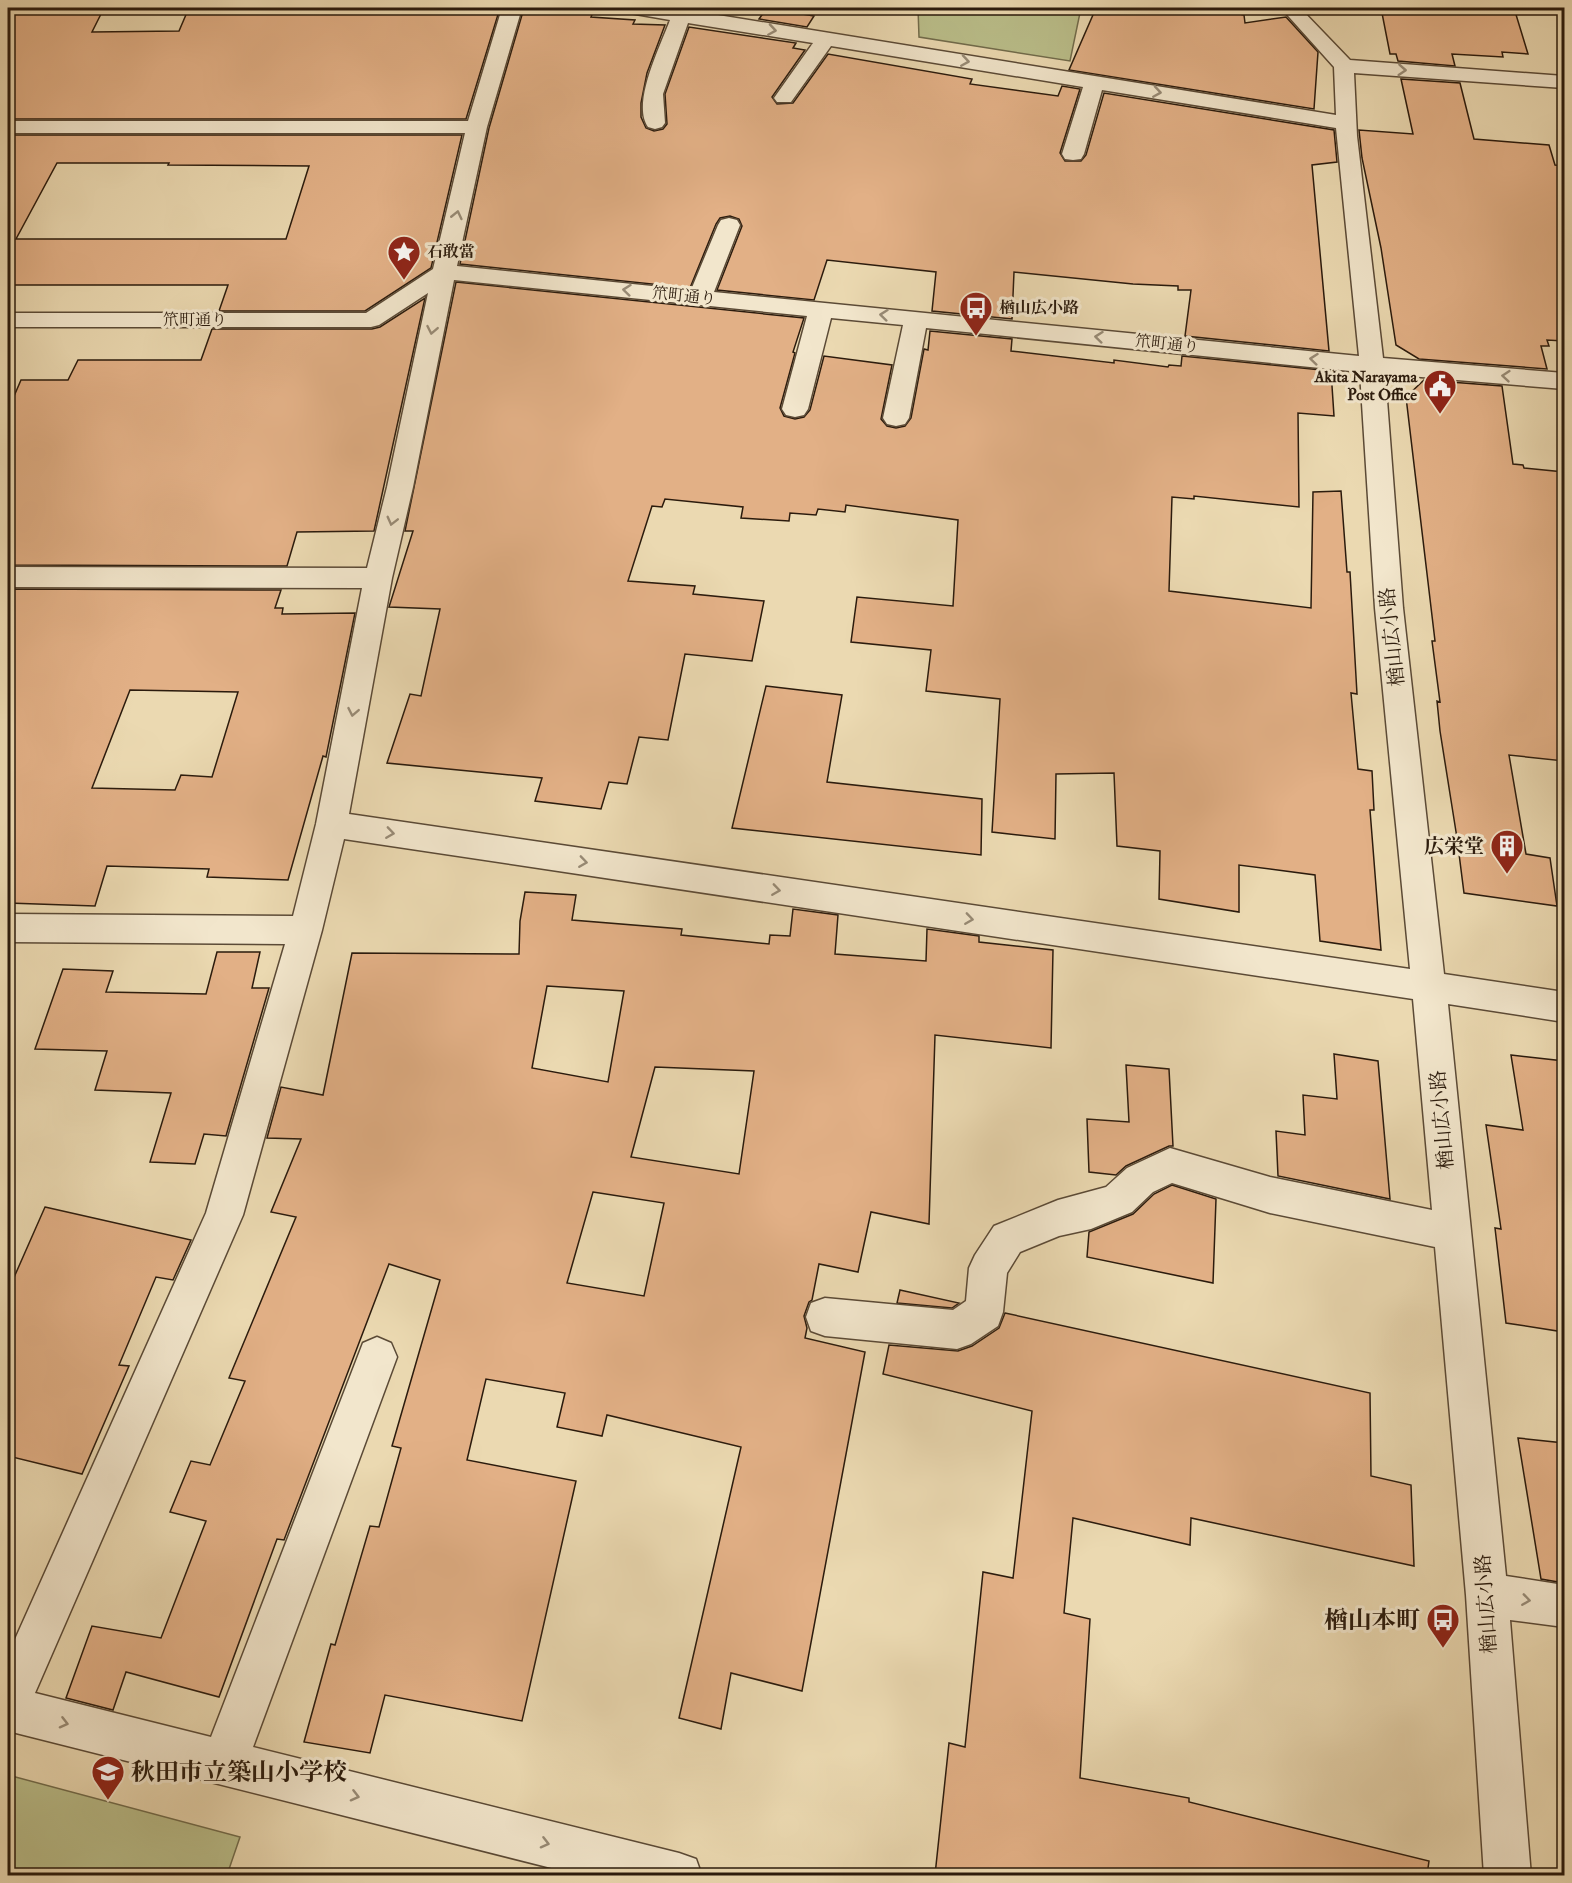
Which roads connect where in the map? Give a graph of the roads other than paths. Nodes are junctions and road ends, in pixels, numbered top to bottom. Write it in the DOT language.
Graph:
graph roads {
  1 [pos="512,8"];
  2 [pos="631,8"];
  3 [pos="1290,8"];
  4 [pos="681,15"];
  5 [pos="826,39"];
  6 [pos="1344,66"];
  7 [pos="1094,82"];
  8 [pos="1564,82"];
  9 [pos="784,98"];
  10 [pos="655,123"];
  11 [pos="1346,123"];
  12 [pos="477,127"];
  13 [pos="8,128"];
  14 [pos="1073,154"];
  15 [pos="729,225"];
  16 [pos="444,272"];
  17 [pos="700,297"];
  18 [pos="821,309"];
  19 [pos="916,319"];
  20 [pos="8,320"];
  21 [pos="1372,365"];
  22 [pos="1564,381"];
  23 [pos="795,409"];
  24 [pos="896,418"];
  25 [pos="8,577"];
  26 [pos="378,578"];
  27 [pos="332,824"];
  28 [pos="8,928"];
  29 [pos="306,930"];
  30 [pos="1429,988"];
  31 [pos="1564,1007"];
  32 [pos="1452,1232"];
  33 [pos="825,1317"];
  34 [pos="377,1357"];
  35 [pos="1487,1594"];
  36 [pos="1564,1606"];
  37 [pos="8,1704"];
  38 [pos="8,1709"];
  39 [pos="224,1763"];
  40 [pos="658,1873"];
  41 [pos="1508,1875"];
  1 -- 12 [label="street"];
  2 -- 4 [label="street"];
  3 -- 6 [label="street"];
  4 -- 5 [label="street, one-way"];
  4 -- 10 [label="street"];
  5 -- 7 [label="street, one-way"];
  5 -- 9 [label="street"];
  6 -- 8 [label="street, one-way"];
  6 -- 11 [label="street, 楢山広小路"];
  7 -- 11 [label="street, one-way"];
  7 -- 14 [label="street"];
  11 -- 21 [label="street, 楢山広小路"];
  12 -- 13 [label="street"];
  16 -- 12 [label="street, one-way"];
  15 -- 17 [label="street"];
  17 -- 16 [label="street, 笊町通り, one-way"];
  16 -- 20 [label="street, 笊町通り"];
  16 -- 26 [label="street, one-way"];
  17 -- 18 [label="street, 笊町通り"];
  19 -- 18 [label="street, 笊町通り, one-way"];
  18 -- 23 [label="street"];
  21 -- 19 [label="street, 笊町通り, one-way"];
  19 -- 24 [label="street"];
  22 -- 21 [label="street, 笊町通り, one-way"];
  21 -- 30 [label="street, 楢山広小路"];
  25 -- 26 [label="street"];
  26 -- 27 [label="street, one-way"];
  27 -- 29 [label="street"];
  27 -- 30 [label="street, one-way"];
  28 -- 29 [label="street"];
  29 -- 37 [label="street"];
  30 -- 31 [label="street"];
  30 -- 32 [label="street, 楢山広小路"];
  32 -- 33 [label="street"];
  32 -- 35 [label="street, 楢山広小路"];
  34 -- 39 [label="street"];
  35 -- 36 [label="street, one-way"];
  35 -- 41 [label="street, 楢山広小路"];
  38 -- 39 [label="street, one-way"];
  39 -- 40 [label="street, one-way"];
}
